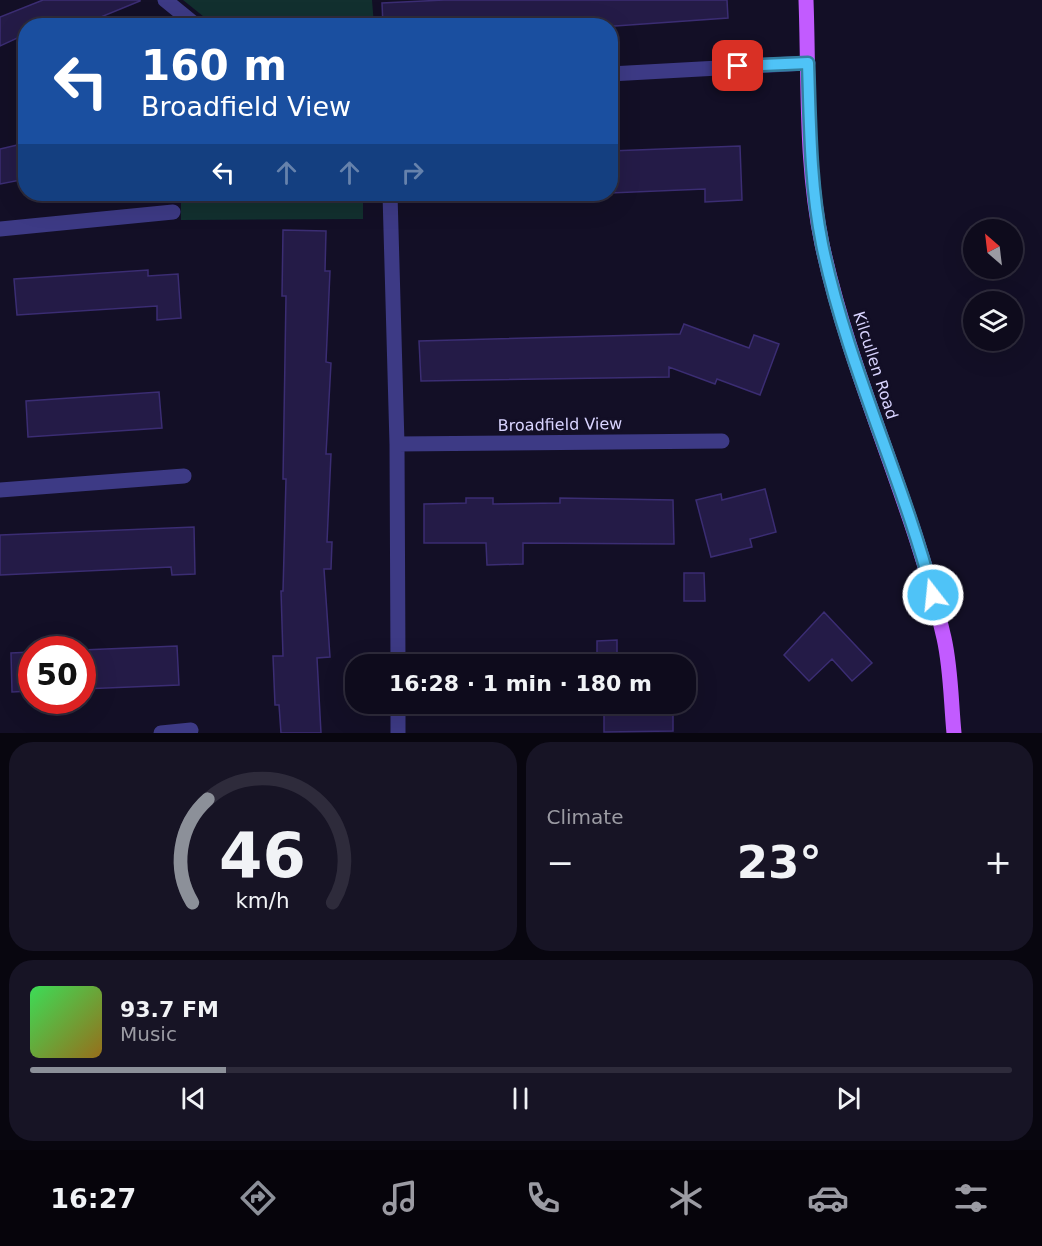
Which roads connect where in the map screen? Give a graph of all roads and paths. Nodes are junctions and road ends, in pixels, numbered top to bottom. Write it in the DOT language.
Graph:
graph roads {
  1 [pos="165,0"];
  2 [pos="806,0"];
  3 [pos="187,18"];
  4 [pos="808,63"];
  5 [pos="618,74"];
  6 [pos="390,201"];
  7 [pos="173,212"];
  8 [pos="0,229"];
  9 [pos="722,441"];
  10 [pos="398,444"];
  11 [pos="184,476"];
  12 [pos="0,490"];
  13 [pos="398,654"];
  14 [pos="398,714"];
  15 [pos="191,730"];
  16 [pos="161,733"];
  17 [pos="398,733"];
  18 [pos="954,733"];
  1 -- 3 [label="street"];
  2 -- 4 [label="main road, Kilcullen Road"];
  4 -- 5 [label="street"];
  4 -- 18 [label="main road, Kilcullen Road"];
  6 -- 10 [label="street"];
  7 -- 8 [label="street"];
  9 -- 10 [label="street, Broadfield View"];
  10 -- 13 [label="street"];
  11 -- 12 [label="street"];
  14 -- 17 [label="street"];
  15 -- 16 [label="street"];
}
